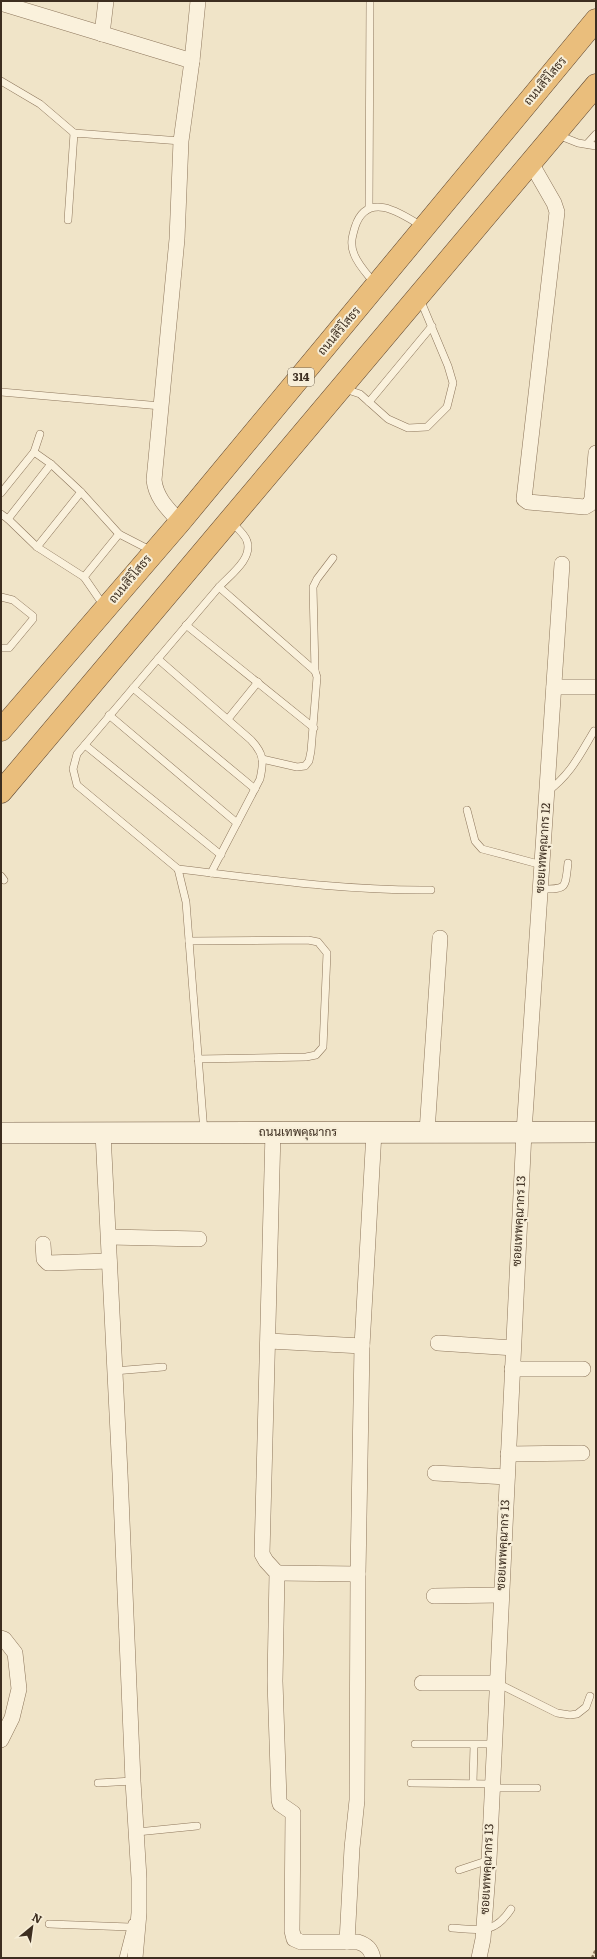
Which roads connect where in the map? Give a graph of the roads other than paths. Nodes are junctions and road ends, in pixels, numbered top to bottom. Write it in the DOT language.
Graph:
graph roads {
  1 [pos="4,1"];
  2 [pos="106,1"];
  3 [pos="198,1"];
  4 [pos="370,1"];
  5 [pos="596,20"];
  6 [pos="102,34"];
  7 [pos="192,61"];
  8 [pos="1,81"];
  9 [pos="596,85"];
  10 [pos="74,133"];
  11 [pos="555,134"];
  12 [pos="596,134"];
  13 [pos="181,141"];
  14 [pos="587,144"];
  15 [pos="596,146"];
  16 [pos="531,163"];
  17 [pos="369,208"];
  18 [pos="68,220"];
  19 [pos="424,228"];
  20 [pos="376,286"];
  21 [pos="419,296"];
  22 [pos="432,326"];
  23 [pos="341,388"];
  24 [pos="1,392"];
  25 [pos="369,402"];
  26 [pos="161,406"];
  27 [pos="40,434"];
  28 [pos="34,452"];
  29 [pos="596,453"];
  30 [pos="51,464"];
  31 [pos="81,492"];
  32 [pos="1,493"];
  33 [pos="1,514"];
  34 [pos="8,519"];
  35 [pos="230,520"];
  36 [pos="180,522"];
  37 [pos="119,534"];
  38 [pos="37,546"];
  39 [pos="153,551"];
  40 [pos="333,558"];
  41 [pos="562,564"];
  42 [pos="84,577"];
  43 [pos="219,587"];
  44 [pos="1,597"];
  45 [pos="106,608"];
  46 [pos="186,625"];
  47 [pos="1,648"];
  48 [pos="158,659"];
  49 [pos="315,671"];
  50 [pos="258,682"];
  51 [pos="554,687"];
  52 [pos="596,687"];
  53 [pos="133,688"];
  54 [pos="110,716"];
  55 [pos="228,719"];
  56 [pos="314,728"];
  57 [pos="1,730"];
  58 [pos="594,731"];
  59 [pos="85,745"];
  60 [pos="262,759"];
  61 [pos="255,789"];
  62 [pos="1,792"];
  63 [pos="547,792"];
  64 [pos="467,810"];
  65 [pos="238,823"];
  66 [pos="221,855"];
  67 [pos="568,863"];
  68 [pos="542,865"];
  69 [pos="178,870"];
  70 [pos="211,873"];
  71 [pos="541,889"];
  72 [pos="431,890"];
  73 [pos="440,938"];
  74 [pos="189,941"];
  75 [pos="198,1059"];
  76 [pos="273,1132"];
  77 [pos="374,1132"];
  78 [pos="427,1132"];
  79 [pos="524,1132"];
  80 [pos="596,1132"];
  81 [pos="1,1133"];
  82 [pos="103,1133"];
  83 [pos="204,1133"];
  84 [pos="109,1237"];
  85 [pos="199,1239"];
  86 [pos="43,1244"];
  87 [pos="109,1261"];
  88 [pos="269,1341"];
  89 [pos="438,1343"];
  90 [pos="362,1346"];
  91 [pos="513,1348"];
  92 [pos="163,1368"];
  93 [pos="512,1369"];
  94 [pos="583,1369"];
  95 [pos="114,1371"];
  96 [pos="582,1452"];
  97 [pos="508,1454"];
  98 [pos="435,1473"];
  99 [pos="507,1477"];
  100 [pos="277,1573"];
  101 [pos="358,1574"];
  102 [pos="501,1595"];
  103 [pos="434,1596"];
  104 [pos="1,1638"];
  105 [pos="422,1683"];
  106 [pos="497,1683"];
  107 [pos="590,1696"];
  108 [pos="1,1740"];
  109 [pos="415,1744"];
  110 [pos="494,1744"];
  111 [pos="474,1745"];
  112 [pos="133,1781"];
  113 [pos="98,1783"];
  114 [pos="411,1783"];
  115 [pos="473,1784"];
  116 [pos="492,1786"];
  117 [pos="537,1788"];
  118 [pos="197,1826"];
  119 [pos="137,1832"];
  120 [pos="489,1860"];
  121 [pos="459,1870"];
  122 [pos="511,1909"];
  123 [pos="139,1912"];
  124 [pos="49,1924"];
  125 [pos="130,1926"];
  126 [pos="452,1928"];
  127 [pos="483,1931"];
  128 [pos="347,1942"];
  129 [pos="123,1958"];
  130 [pos="135,1958"];
  131 [pos="373,1958"];
  132 [pos="479,1958"];
  1 -- 6 [label="street"];
  2 -- 6 [label="street"];
  3 -- 7 [label="street"];
  4 -- 17 [label="lane"];
  5 -- 19 [label="highway, ถนนสิริโสธร / 314"];
  6 -- 7 [label="street"];
  7 -- 13 [label="street"];
  8 -- 10 [label="lane"];
  9 -- 11 [label="highway"];
  10 -- 13 [label="lane"];
  10 -- 18 [label="lane"];
  11 -- 14 [label="lane"];
  11 -- 16 [label="highway"];
  12 -- 14 [label="lane"];
  13 -- 26 [label="street"];
  14 -- 15 [label="lane"];
  16 -- 21 [label="highway"];
  16 -- 29 [label="street"];
  17 -- 19 [label="lane"];
  17 -- 20 [label="lane"];
  19 -- 20 [label="highway, ถนนสิริโสธร / 314"];
  20 -- 36 [label="highway, ถนนสิริโสธร / 314"];
  21 -- 22 [label="lane"];
  21 -- 23 [label="highway"];
  22 -- 25 [label="lane"];
  22 -- 25 [label="lane"];
  23 -- 25 [label="lane"];
  23 -- 35 [label="highway"];
  24 -- 26 [label="lane"];
  26 -- 36 [label="street"];
  27 -- 28 [label="lane"];
  28 -- 30 [label="lane"];
  28 -- 32 [label="lane"];
  30 -- 31 [label="lane"];
  30 -- 34 [label="lane"];
  31 -- 37 [label="lane"];
  31 -- 38 [label="lane"];
  33 -- 34 [label="lane"];
  34 -- 38 [label="lane"];
  35 -- 43 [label="lane"];
  35 -- 62 [label="highway"];
  36 -- 39 [label="highway, ถนนสิริโสธร / 314"];
  37 -- 39 [label="lane"];
  37 -- 42 [label="lane"];
  38 -- 42 [label="lane"];
  39 -- 45 [label="highway, ถนนสิริโสธร / 314"];
  40 -- 49 [label="lane"];
  41 -- 51 [label="street, ซอยเทพคุณากร 12"];
  42 -- 45 [label="lane"];
  43 -- 46 [label="lane"];
  43 -- 49 [label="lane"];
  44 -- 47 [label="lane"];
  45 -- 57 [label="highway, ถนนสิริโสธร / 314"];
  46 -- 48 [label="lane"];
  46 -- 50 [label="lane"];
  48 -- 53 [label="lane"];
  48 -- 55 [label="lane"];
  49 -- 56 [label="lane"];
  50 -- 55 [label="lane"];
  50 -- 56 [label="lane"];
  51 -- 52 [label="street"];
  51 -- 63 [label="street, ซอยเทพคุณากร 12"];
  53 -- 54 [label="lane"];
  53 -- 61 [label="lane"];
  54 -- 59 [label="lane"];
  54 -- 65 [label="lane"];
  55 -- 60 [label="lane"];
  56 -- 60 [label="lane"];
  58 -- 63 [label="lane"];
  59 -- 66 [label="lane"];
  59 -- 69 [label="lane"];
  60 -- 61 [label="lane"];
  61 -- 65 [label="lane"];
  63 -- 68 [label="street, ซอยเทพคุณากร 12"];
  64 -- 68 [label="lane"];
  65 -- 66 [label="lane"];
  66 -- 70 [label="lane"];
  67 -- 71 [label="lane"];
  68 -- 71 [label="street, ซอยเทพคุณากร 12"];
  69 -- 70 [label="lane"];
  69 -- 74 [label="lane"];
  70 -- 72 [label="lane"];
  71 -- 79 [label="street, ซอยเทพคุณากร 12"];
  73 -- 78 [label="street"];
  74 -- 75 [label="lane"];
  74 -- 75 [label="lane"];
  75 -- 83 [label="lane"];
  76 -- 77 [label="main road, ถนนเทพคุณากร"];
  76 -- 83 [label="main road, ถนนเทพคุณากร"];
  76 -- 88 [label="street"];
  77 -- 78 [label="main road, ถนนเทพคุณากร"];
  77 -- 90 [label="street"];
  78 -- 79 [label="main road, ถนนเทพคุณากร"];
  79 -- 80 [label="main road, ถนนเทพคุณากร"];
  79 -- 91 [label="street, ซอยเทพคุณากร 13"];
  81 -- 82 [label="main road, ถนนเทพคุณากร"];
  82 -- 83 [label="main road, ถนนเทพคุณากร"];
  82 -- 84 [label="street"];
  84 -- 85 [label="street"];
  84 -- 87 [label="street"];
  86 -- 87 [label="street"];
  87 -- 95 [label="street"];
  88 -- 90 [label="street"];
  88 -- 100 [label="street"];
  89 -- 91 [label="street"];
  90 -- 101 [label="street"];
  91 -- 93 [label="street, ซอยเทพคุณากร 13"];
  92 -- 95 [label="lane"];
  93 -- 94 [label="street"];
  93 -- 97 [label="street, ซอยเทพคุณากร 13"];
  95 -- 112 [label="street"];
  96 -- 97 [label="street"];
  97 -- 99 [label="street, ซอยเทพคุณากร 13"];
  98 -- 99 [label="street"];
  99 -- 102 [label="street, ซอยเทพคุณากร 13"];
  100 -- 101 [label="street"];
  100 -- 128 [label="street"];
  101 -- 128 [label="street"];
  102 -- 103 [label="street"];
  102 -- 106 [label="street, ซอยเทพคุณากร 13"];
  104 -- 108 [label="street"];
  105 -- 106 [label="street"];
  106 -- 107 [label="lane"];
  106 -- 110 [label="street, ซอยเทพคุณากร 13"];
  109 -- 111 [label="lane"];
  110 -- 111 [label="lane"];
  110 -- 116 [label="street, ซอยเทพคุณากร 13"];
  111 -- 115 [label="lane"];
  112 -- 113 [label="lane"];
  112 -- 119 [label="street"];
  114 -- 115 [label="lane"];
  115 -- 116 [label="lane"];
  116 -- 117 [label="lane"];
  116 -- 120 [label="street, ซอยเทพคุณากร 13"];
  118 -- 119 [label="lane"];
  119 -- 123 [label="street"];
  120 -- 121 [label="lane"];
  120 -- 127 [label="street, ซอยเทพคุณากร 13"];
  122 -- 127 [label="lane"];
  123 -- 125 [label="lane"];
  123 -- 130 [label="street"];
  124 -- 125 [label="lane"];
  125 -- 129 [label="lane"];
  126 -- 127 [label="lane"];
  127 -- 132 [label="street, ซอยเทพคุณากร 13"];
  128 -- 131 [label="street"];
}
